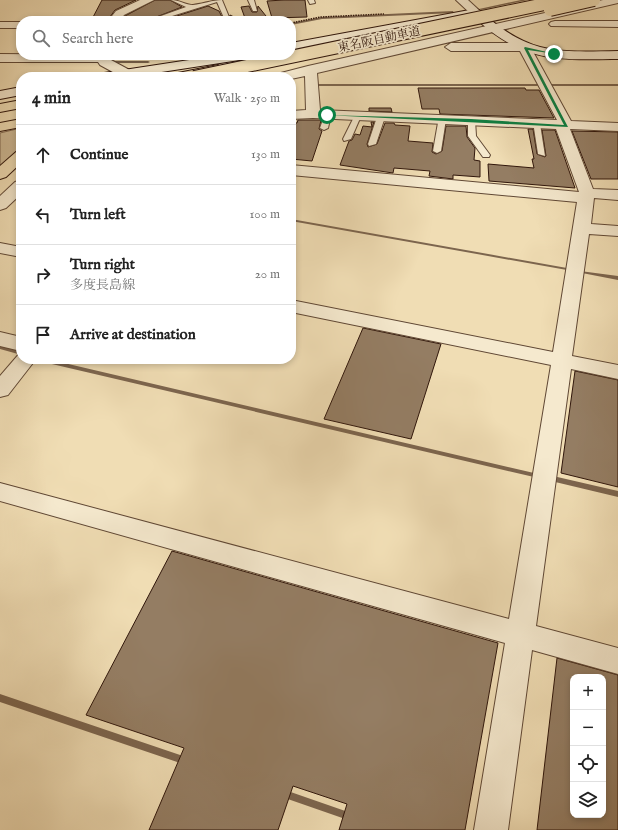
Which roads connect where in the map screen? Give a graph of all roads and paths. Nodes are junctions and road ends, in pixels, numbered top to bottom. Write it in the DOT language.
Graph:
graph roads {
  1 [pos="149,0"];
  2 [pos="174,0"];
  3 [pos="251,0"];
  4 [pos="462,0"];
  5 [pos="536,0"];
  6 [pos="564,0"];
  7 [pos="594,0"];
  8 [pos="618,0"];
  9 [pos="191,7"];
  10 [pos="255,10"];
  11 [pos="475,12"];
  12 [pos="118,16"];
  13 [pos="165,16"];
  14 [pos="226,16"];
  15 [pos="514,24"];
  16 [pos="618,24"];
  17 [pos="0,25"];
  18 [pos="16,25"];
  19 [pos="492,29"];
  20 [pos="415,46"];
  21 [pos="357,47"];
  22 [pos="524,48"];
  23 [pos="296,49"];
  24 [pos="296,50"];
  25 [pos="296,55"];
  26 [pos="618,55"];
  27 [pos="0,58"];
  28 [pos="16,58"];
  29 [pos="296,58"];
  30 [pos="104,60"];
  31 [pos="209,60"];
  32 [pos="249,60"];
  33 [pos="286,60"];
  34 [pos="313,69"];
  35 [pos="123,72"];
  36 [pos="145,72"];
  37 [pos="199,72"];
  38 [pos="221,72"];
  39 [pos="257,72"];
  40 [pos="270,72"];
  41 [pos="296,73"];
  42 [pos="16,92"];
  43 [pos="0,95"];
  44 [pos="16,105"];
  45 [pos="0,108"];
  46 [pos="16,114"];
  47 [pos="296,116"];
  48 [pos="357,116"];
  49 [pos="381,117"];
  50 [pos="0,118"];
  51 [pos="321,119"];
  52 [pos="442,119"];
  53 [pos="471,120"];
  54 [pos="16,124"];
  55 [pos="536,124"];
  56 [pos="565,126"];
  57 [pos="0,127"];
  58 [pos="618,127"];
  59 [pos="347,139"];
  60 [pos="372,144"];
  61 [pos="437,151"];
  62 [pos="542,154"];
  63 [pos="486,155"];
  64 [pos="16,160"];
  65 [pos="296,170"];
  66 [pos="0,174"];
  67 [pos="16,190"];
  68 [pos="586,195"];
  69 [pos="618,195"];
  70 [pos="0,205"];
  71 [pos="582,228"];
  72 [pos="618,231"];
  73 [pos="0,248"];
  74 [pos="16,251"];
  75 [pos="296,307"];
  76 [pos="16,346"];
  77 [pos="562,361"];
  78 [pos="618,372"];
  79 [pos="0,390"];
  80 [pos="0,492"];
  81 [pos="520,635"];
  82 [pos="618,661"];
  83 [pos="491,830"];
  1 -- 12 [label="street"];
  2 -- 9 [label="lane"];
  3 -- 10 [label="lane"];
  4 -- 11 [label="street"];
  5 -- 11 [label="street"];
  6 -- 21 [label="highway, 東名阪自動車道, bridge"];
  7 -- 21 [label="highway, 東名阪自動車道, bridge"];
  8 -- 15 [label="street"];
  9 -- 13 [label="lane"];
  9 -- 14 [label="lane"];
  11 -- 19 [label="street"];
  11 -- 23 [label="street"];
  15 -- 16 [label="street"];
  15 -- 19 [label="street"];
  17 -- 18 [label="street"];
  19 -- 20 [label="street"];
  19 -- 22 [label="street"];
  20 -- 22 [label="street"];
  20 -- 34 [label="street"];
  21 -- 24 [label="highway, bridge"];
  21 -- 29 [label="highway, 東名阪自動車道, bridge"];
  21 -- 39 [label="highway, 東名阪自動車道"];
  21 -- 40 [label="highway"];
  22 -- 26 [label="street"];
  22 -- 56 [label="street"];
  25 -- 34 [label="street"];
  27 -- 28 [label="street"];
  30 -- 35 [label="street"];
  31 -- 36 [label="street"];
  32 -- 37 [label="highway, bridge"];
  33 -- 38 [label="highway, 東名阪自動車道, bridge"];
  34 -- 41 [label="street"];
  34 -- 51 [label="street"];
  42 -- 43 [label="street"];
  44 -- 45 [label="highway"];
  46 -- 50 [label="highway"];
  47 -- 51 [label="street"];
  48 -- 49 [label="street"];
  48 -- 51 [label="street"];
  48 -- 59 [label="lane"];
  49 -- 52 [label="street"];
  49 -- 60 [label="lane"];
  52 -- 53 [label="street"];
  52 -- 61 [label="lane"];
  53 -- 55 [label="street"];
  53 -- 63 [label="lane"];
  54 -- 57 [label="highway"];
  55 -- 56 [label="street"];
  55 -- 62 [label="lane"];
  56 -- 58 [label="street"];
  56 -- 68 [label="street"];
  64 -- 66 [label="highway"];
  65 -- 68 [label="street"];
  67 -- 70 [label="street"];
  68 -- 69 [label="street"];
  68 -- 71 [label="street"];
  71 -- 72 [label="street"];
  71 -- 77 [label="street"];
  73 -- 74 [label="street"];
  75 -- 77 [label="street"];
  76 -- 79 [label="street"];
  77 -- 78 [label="street"];
  77 -- 81 [label="street"];
  80 -- 81 [label="street"];
  81 -- 82 [label="street"];
  81 -- 83 [label="street"];
}
